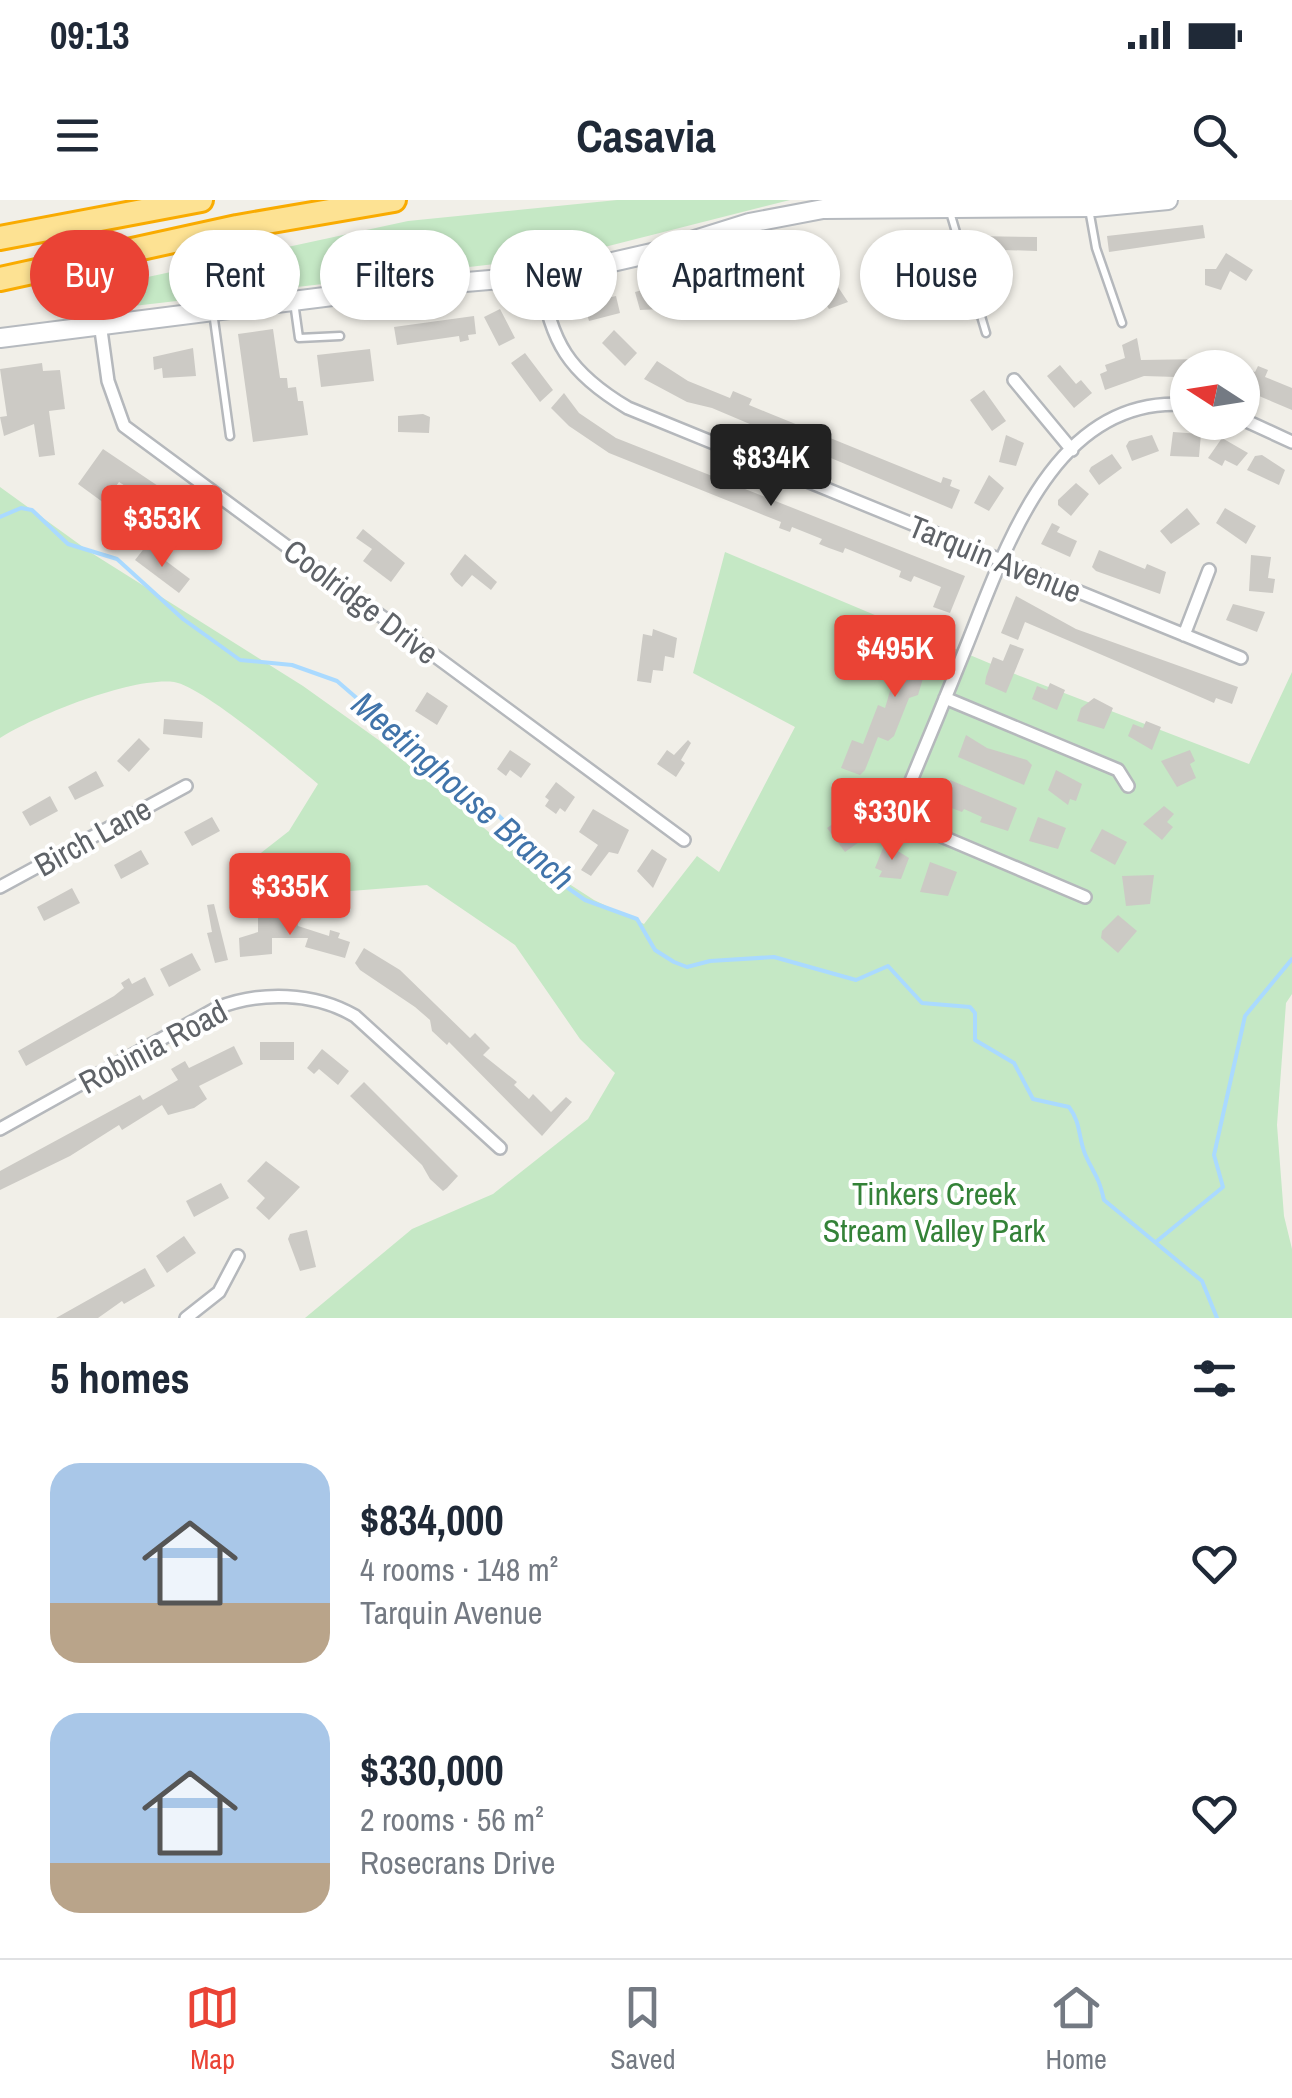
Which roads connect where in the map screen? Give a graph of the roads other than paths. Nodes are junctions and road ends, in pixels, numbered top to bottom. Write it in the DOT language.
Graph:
graph roads {
  1 [pos="201,200"];
  2 [pos="394,200"];
  3 [pos="1168,200"];
  4 [pos="948,206"];
  5 [pos="1088,208"];
  6 [pos="0,238"];
  7 [pos="617,262"];
  8 [pos="0,279"];
  9 [pos="490,280"];
  10 [pos="300,300"];
  11 [pos="169,315"];
  12 [pos="214,320"];
  13 [pos="296,320"];
  14 [pos="551,320"];
  15 [pos="100,323"];
  16 [pos="1122,323"];
  17 [pos="986,333"];
  18 [pos="340,336"];
  19 [pos="0,338"];
  20 [pos="1014,380"];
  21 [pos="1170,407"];
  22 [pos="1260,428"];
  23 [pos="230,436"];
  24 [pos="1292,442"];
  25 [pos="1072,450"];
  26 [pos="1000,562"];
  27 [pos="1210,570"];
  28 [pos="1184,636"];
  29 [pos="1241,658"];
  30 [pos="946,698"];
  31 [pos="186,786"];
  32 [pos="1128,786"];
  33 [pos="684,840"];
  34 [pos="0,888"];
  35 [pos="1084,896"];
  36 [pos="0,1129"];
  37 [pos="500,1148"];
  38 [pos="238,1256"];
  39 [pos="186,1318"];
  1 -- 6 [label="highway"];
  2 -- 8 [label="highway"];
  3 -- 5 [label="main road"];
  4 -- 5 [label="main road"];
  4 -- 7 [label="main road"];
  4 -- 17 [label="lane"];
  5 -- 16 [label="lane"];
  9 -- 10 [label="main road"];
  11 -- 15 [label="main road"];
  12 -- 23 [label="lane"];
  13 -- 18 [label="lane"];
  14 -- 26 [label="street, Tarquin Avenue"];
  15 -- 19 [label="main road"];
  15 -- 33 [label="street, Coolridge Drive"];
  20 -- 25 [label="street"];
  21 -- 25 [label="street"];
  22 -- 24 [label="street"];
  25 -- 26 [label="street"];
  26 -- 28 [label="street, Tarquin Avenue"];
  26 -- 30 [label="street"];
  27 -- 28 [label="street"];
  28 -- 29 [label="street, Tarquin Avenue"];
  30 -- 32 [label="street"];
  30 -- 35 [label="street"];
  31 -- 34 [label="street, Birch Lane"];
  36 -- 37 [label="street, Robinia Road"];
  38 -- 39 [label="street"];
}
